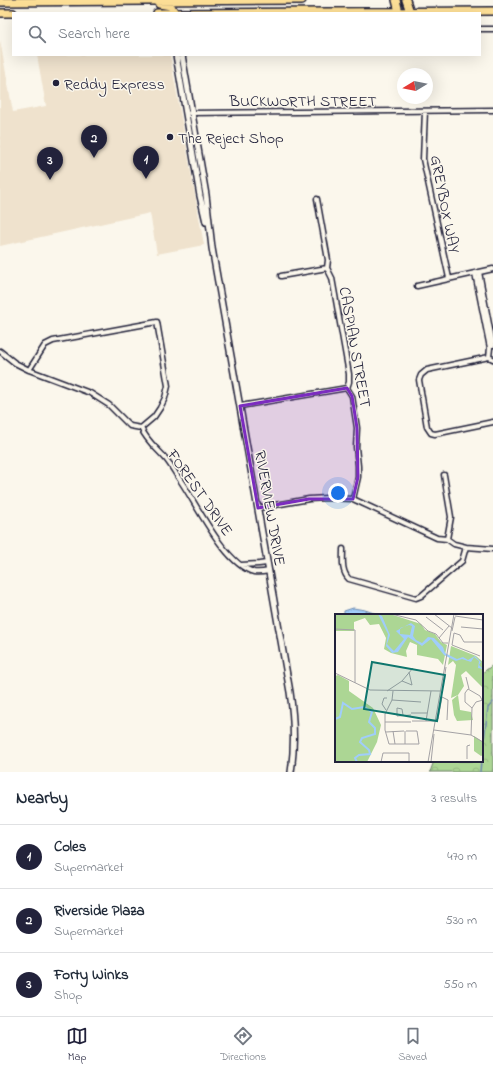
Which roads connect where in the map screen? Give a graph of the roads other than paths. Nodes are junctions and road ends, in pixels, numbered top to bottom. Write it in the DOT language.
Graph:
graph roads {
  1 [pos="183,0"];
  2 [pos="207,0"];
  3 [pos="302,0"];
  4 [pos="396,0"];
  5 [pos="406,0"];
  6 [pos="0,2"];
  7 [pos="85,2"];
  8 [pos="172,11"];
  9 [pos="209,12"];
  10 [pos="399,12"];
  11 [pos="410,12"];
  12 [pos="449,12"];
  13 [pos="493,12"];
  14 [pos="0,13"];
  15 [pos="12,14"];
  16 [pos="481,29"];
  17 [pos="493,30"];
  18 [pos="176,56"];
  19 [pos="182,56"];
  20 [pos="493,110"];
  21 [pos="425,111"];
  22 [pos="189,113"];
  23 [pos="317,200"];
  24 [pos="327,268"];
  25 [pos="493,269"];
  26 [pos="477,272"];
  27 [pos="281,276"];
  28 [pos="449,278"];
  29 [pos="417,286"];
  30 [pos="493,345"];
  31 [pos="0,351"];
  32 [pos="492,357"];
  33 [pos="29,370"];
  34 [pos="348,388"];
  35 [pos="240,406"];
  36 [pos="493,422"];
  37 [pos="142,428"];
  38 [pos="444,475"];
  39 [pos="353,499"];
  40 [pos="258,508"];
  41 [pos="447,539"];
  42 [pos="466,547"];
  43 [pos="343,549"];
  44 [pos="493,549"];
  45 [pos="268,563"];
  46 [pos="240,565"];
  47 [pos="269,571"];
  48 [pos="292,772"];
  1 -- 2 [label="highway"];
  1 -- 7 [label="highway"];
  1 -- 8 [label="highway"];
  2 -- 3 [label="highway"];
  4 -- 10 [label="highway"];
  5 -- 11 [label="highway"];
  6 -- 7 [label="highway"];
  7 -- 8 [label="highway"];
  8 -- 9 [label="highway"];
  10 -- 11 [label="highway"];
  11 -- 12 [label="highway"];
  12 -- 13 [label="highway"];
  14 -- 15 [label="highway"];
  16 -- 17 [label="street"];
  18 -- 22 [label="street, RIVERVIEW DRIVE"];
  19 -- 22 [label="street, RIVERVIEW DRIVE"];
  20 -- 21 [label="street, BUCKWORTH STREET"];
  21 -- 22 [label="street, BUCKWORTH STREET"];
  21 -- 28 [label="street, GREYBOX WAY"];
  22 -- 35 [label="street, RIVERVIEW DRIVE"];
  23 -- 24 [label="street, CASPIAN STREET"];
  24 -- 27 [label="street"];
  24 -- 34 [label="street, CASPIAN STREET"];
  25 -- 26 [label="street"];
  26 -- 28 [label="street"];
  26 -- 30 [label="street"];
  26 -- 32 [label="street"];
  28 -- 29 [label="street"];
  31 -- 33 [label="street"];
  32 -- 36 [label="street"];
  33 -- 37 [label="street"];
  33 -- 37 [label="street"];
  34 -- 35 [label="street"];
  34 -- 39 [label="street, CASPIAN STREET"];
  35 -- 40 [label="street, RIVERVIEW DRIVE"];
  37 -- 46 [label="street, FOREST DRIVE"];
  38 -- 41 [label="street"];
  39 -- 40 [label="street"];
  39 -- 41 [label="street"];
  40 -- 45 [label="street, RIVERVIEW DRIVE"];
  41 -- 42 [label="street"];
  42 -- 43 [label="street"];
  42 -- 44 [label="street"];
  45 -- 46 [label="street"];
  45 -- 47 [label="street, RIVERVIEW DRIVE"];
  46 -- 47 [label="street, FOREST DRIVE"];
  47 -- 48 [label="street, RIVERVIEW DRIVE"];
}
